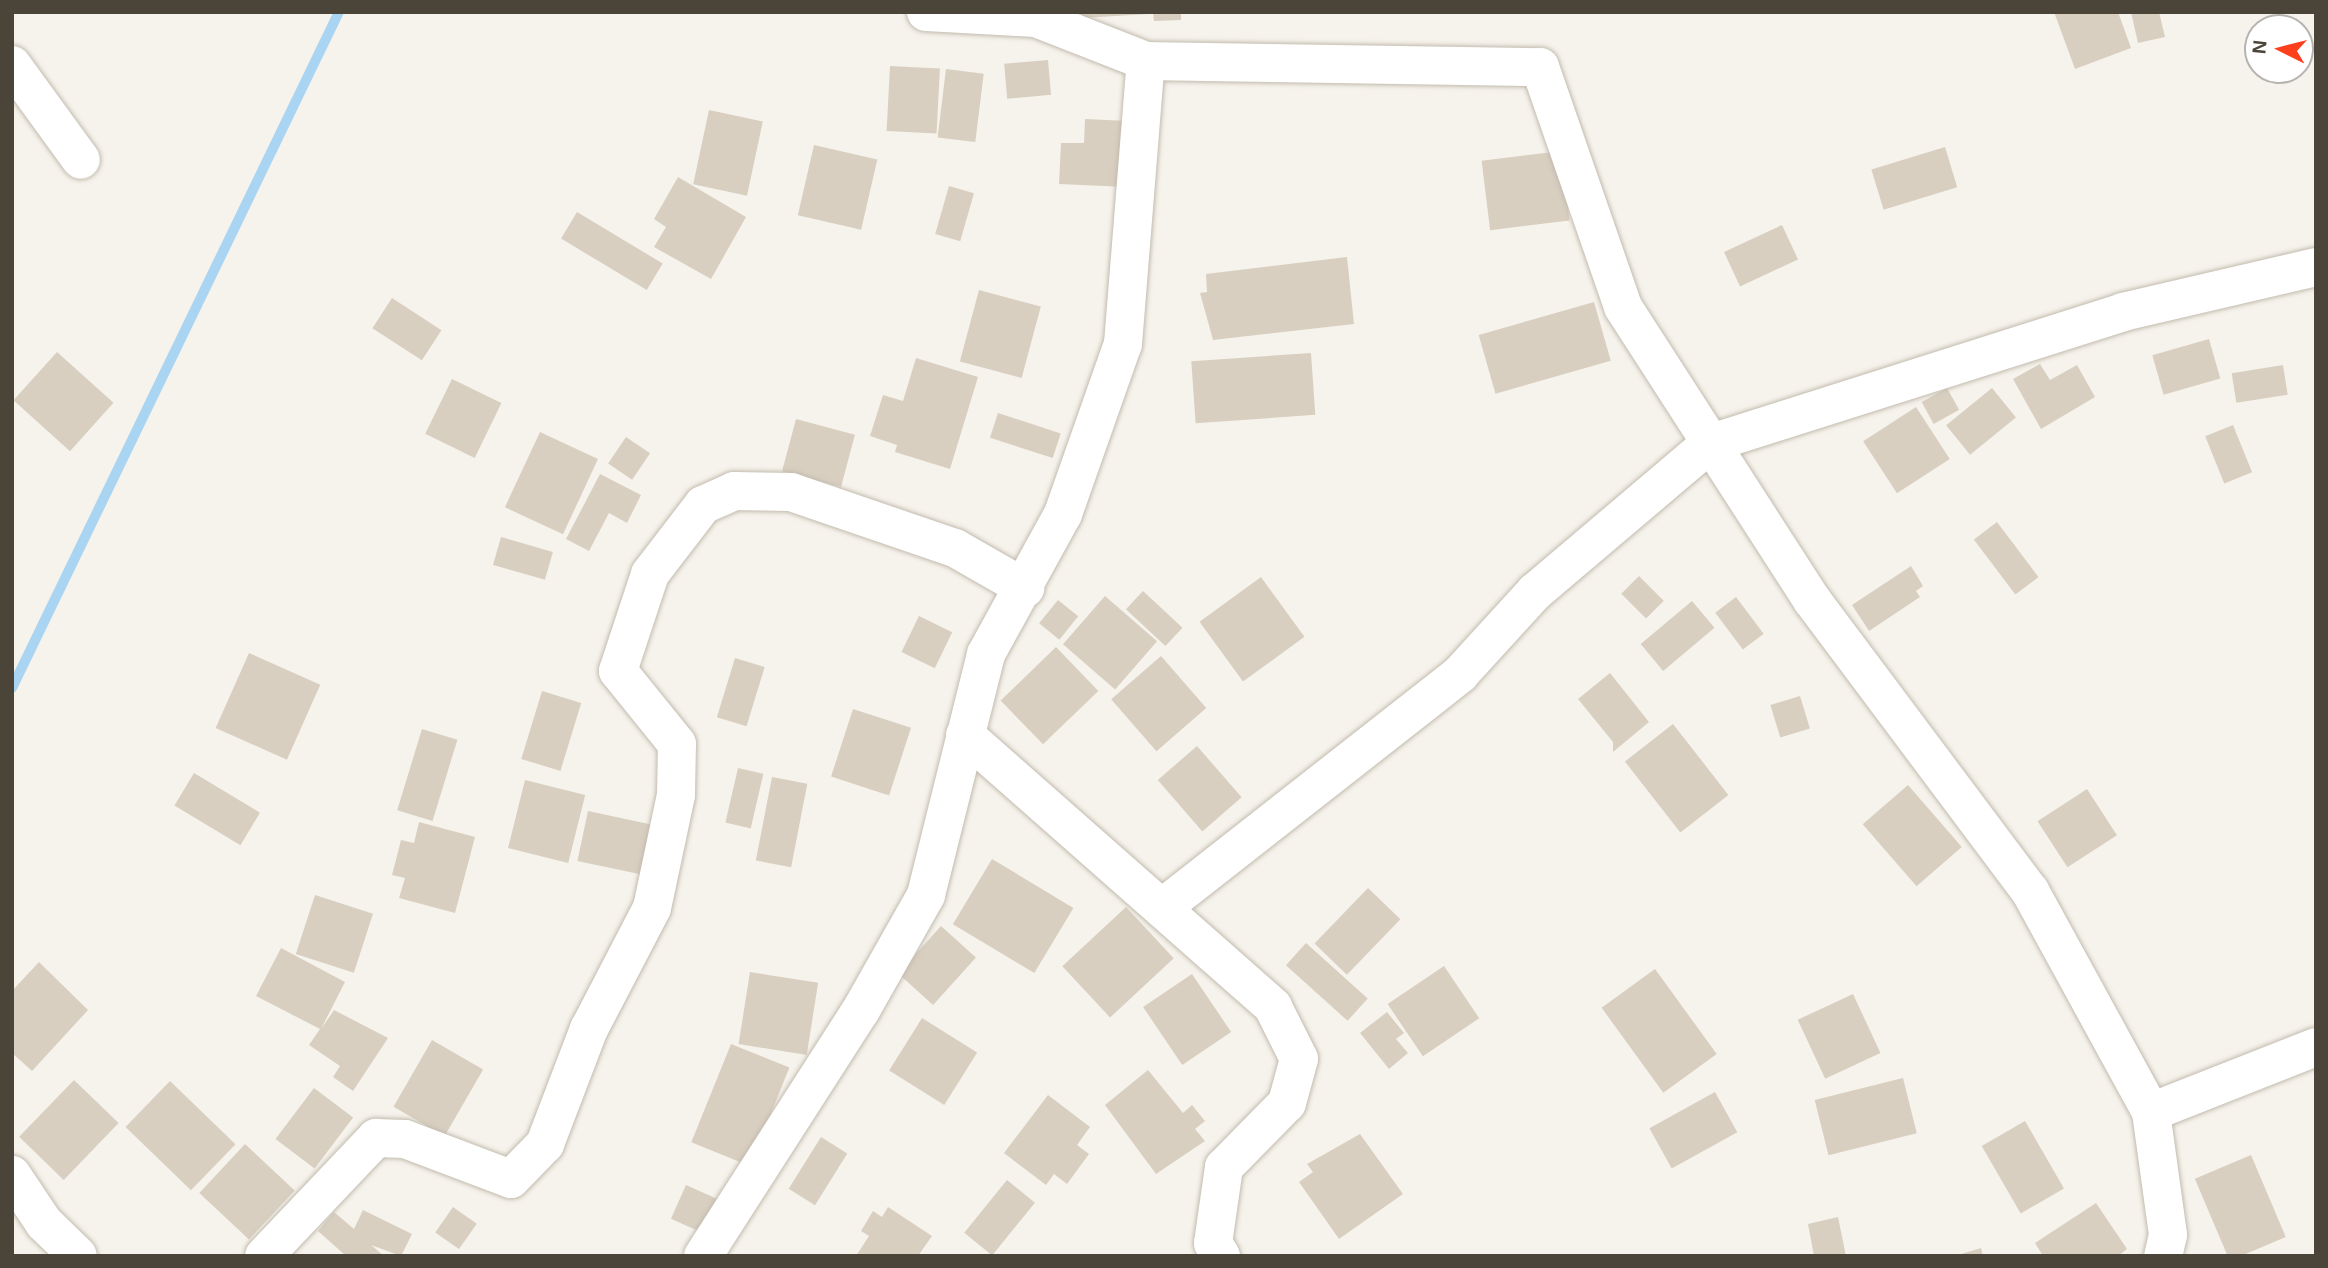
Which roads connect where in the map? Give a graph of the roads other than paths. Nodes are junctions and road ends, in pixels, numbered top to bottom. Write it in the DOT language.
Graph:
graph roads {
  1 [pos="926,12"];
  2 [pos="1036,15"];
  3 [pos="1146,61"];
  4 [pos="12,65"];
  5 [pos="80,160"];
  6 [pos="2316,267"];
  7 [pos="1711,443"];
  8 [pos="1025,588"];
  9 [pos="965,735"];
  10 [pos="1162,908"];
  11 [pos="2316,1047"];
  12 [pos="2151,1112"];
  13 [pos="12,1175"];
  14 [pos="78,1256"];
  15 [pos="264,1256"];
  16 [pos="703,1256"];
  17 [pos="1221,1256"];
  18 [pos="2164,1256"];
  1 -- 2 [label="street"];
  2 -- 3 [label="street"];
  3 -- 7 [label="street"];
  3 -- 8 [label="street"];
  4 -- 5 [label="street"];
  6 -- 7 [label="street"];
  7 -- 10 [label="street"];
  7 -- 12 [label="street"];
  8 -- 9 [label="street"];
  8 -- 15 [label="street"];
  9 -- 10 [label="street"];
  9 -- 16 [label="street"];
  10 -- 17 [label="street"];
  11 -- 12 [label="street"];
  12 -- 18 [label="street"];
  13 -- 14 [label="street"];
}
